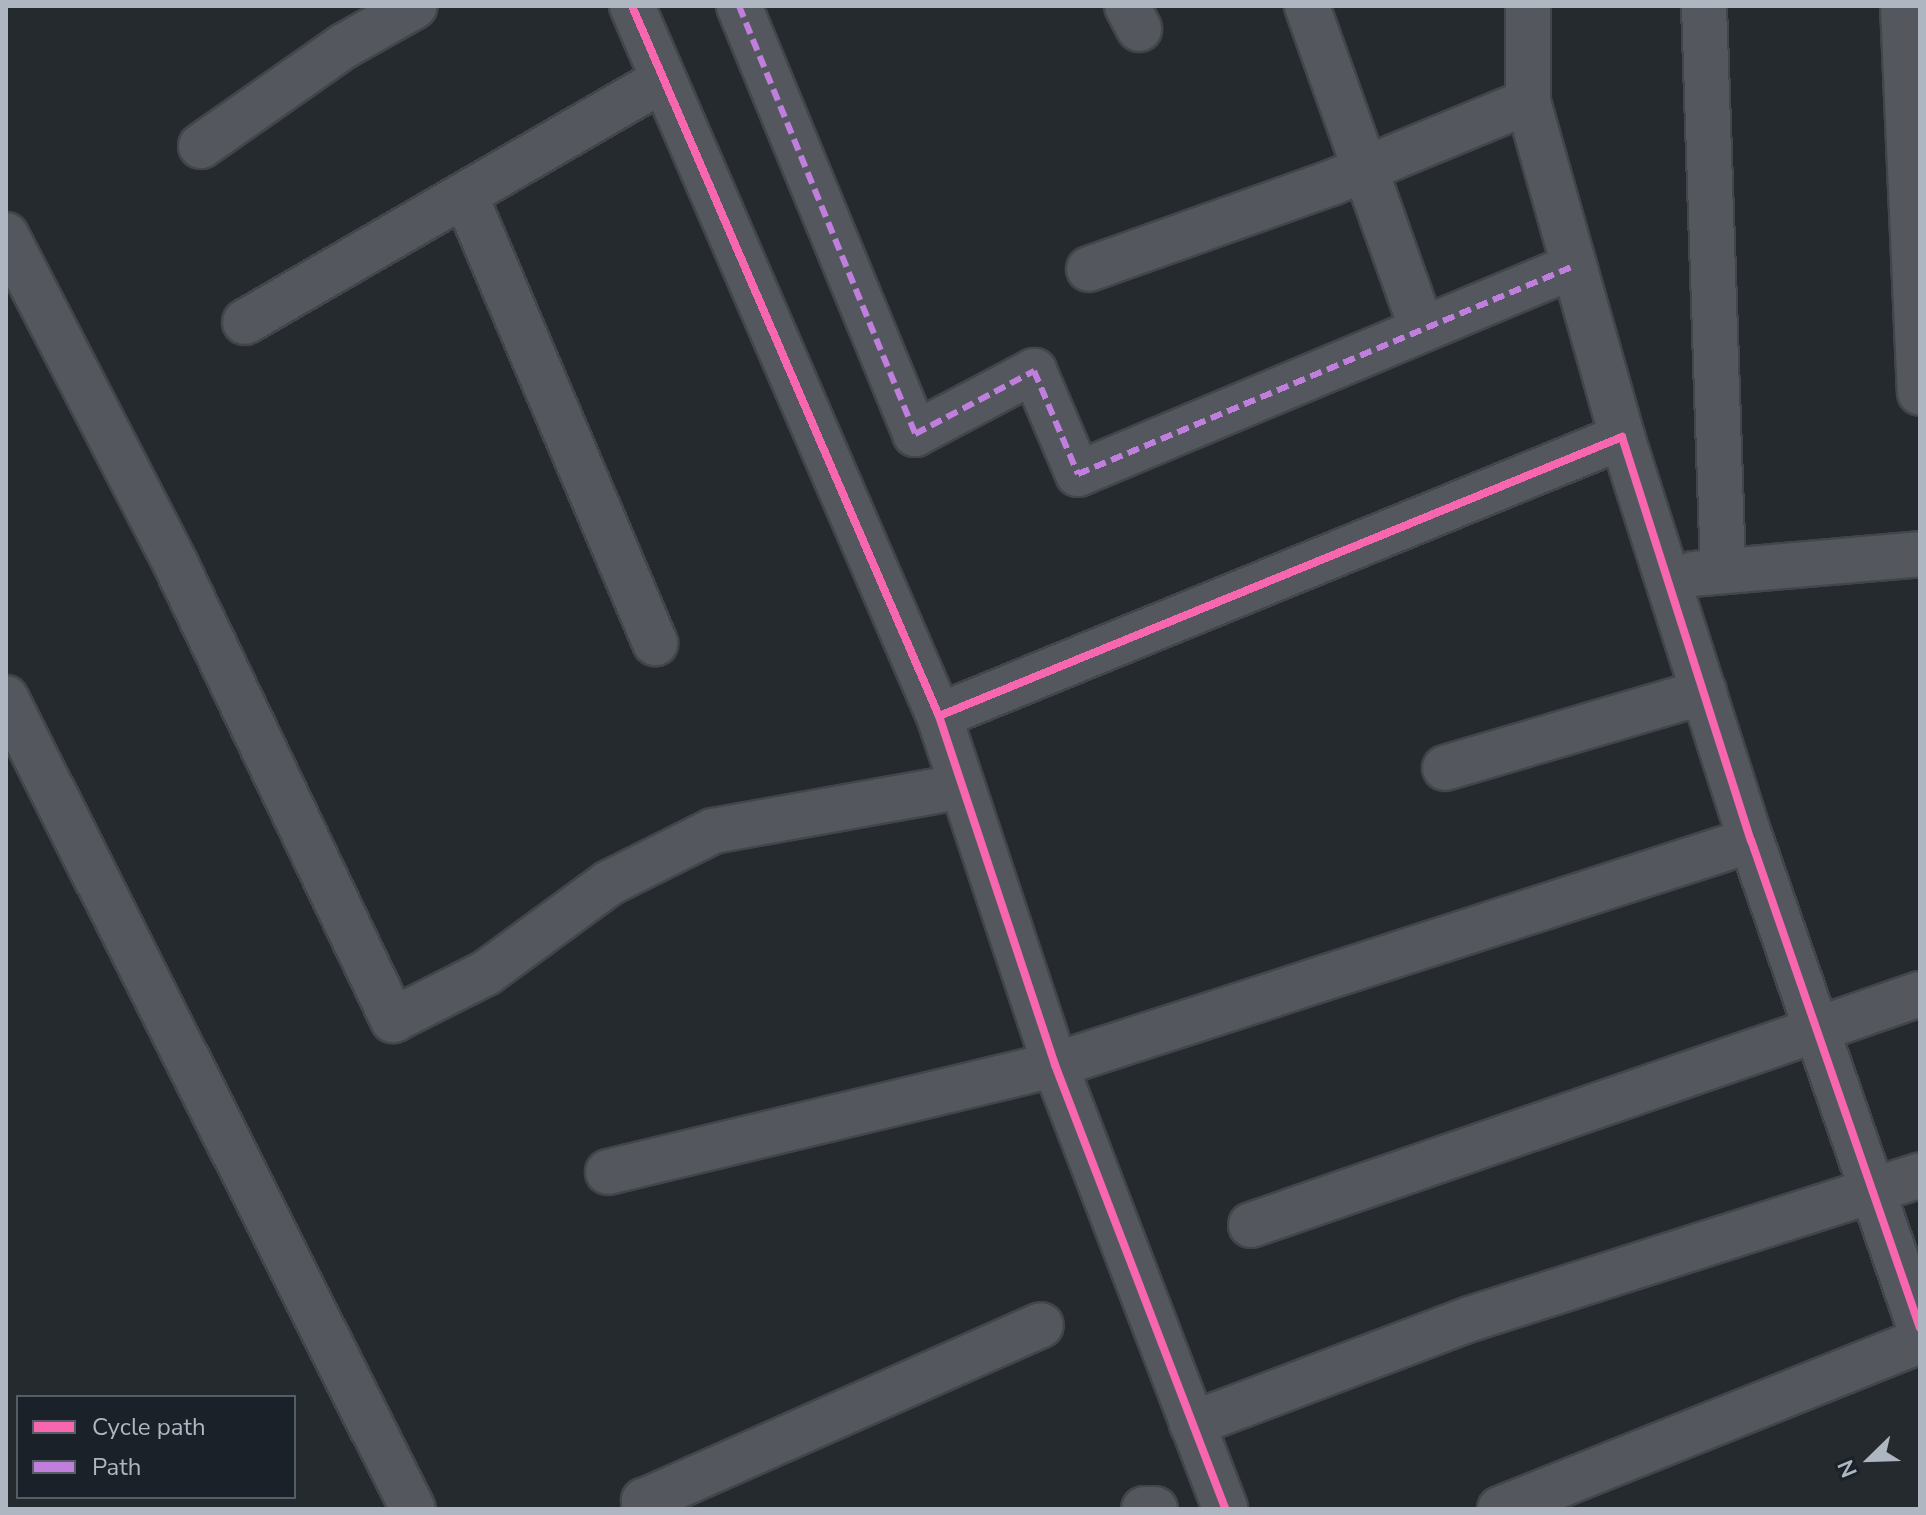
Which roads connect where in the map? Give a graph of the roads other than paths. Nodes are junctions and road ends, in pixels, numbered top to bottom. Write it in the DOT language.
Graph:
graph roads {
  1 [pos="415,6"];
  2 [pos="632,6"];
  3 [pos="739,6"];
  4 [pos="1307,6"];
  5 [pos="1528,6"];
  6 [pos="1704,6"];
  7 [pos="1903,6"];
  8 [pos="663,80"];
  9 [pos="1528,102"];
  10 [pos="201,146"];
  11 [pos="1362,170"];
  12 [pos="465,195"];
  13 [pos="6,235"];
  14 [pos="1574,266"];
  15 [pos="1089,269"];
  16 [pos="245,322"];
  17 [pos="1422,329"];
  18 [pos="1920,393"];
  19 [pos="1622,437"];
  20 [pos="1920,554"];
  21 [pos="1723,571"];
  22 [pos="1667,576"];
  23 [pos="655,643"];
  24 [pos="1704,692"];
  25 [pos="6,698"];
  26 [pos="939,716"];
  27 [pos="1445,768"];
  28 [pos="962,786"];
  29 [pos="1751,840"];
  30 [pos="1920,994"];
  31 [pos="1817,1030"];
  32 [pos="1055,1065"];
  33 [pos="608,1172"];
  34 [pos="1920,1175"];
  35 [pos="1873,1192"];
  36 [pos="1251,1225"];
  37 [pos="1041,1325"];
  38 [pos="1920,1328"];
  39 [pos="1920,1341"];
  40 [pos="1192,1424"];
  41 [pos="413,1509"];
  42 [pos="647,1509"];
  43 [pos="1144,1509"];
  44 [pos="1155,1509"];
  45 [pos="1225,1509"];
  46 [pos="1500,1509"];
  1 -- 10 [label="street"];
  2 -- 8 [label="street"];
  3 -- 17 [label="street"];
  4 -- 11 [label="street"];
  5 -- 9 [label="street"];
  6 -- 21 [label="street"];
  7 -- 18 [label="street"];
  8 -- 12 [label="street"];
  8 -- 26 [label="street"];
  9 -- 11 [label="street"];
  9 -- 14 [label="street"];
  11 -- 15 [label="street"];
  11 -- 17 [label="street"];
  12 -- 16 [label="street"];
  12 -- 23 [label="street"];
  13 -- 28 [label="street"];
  14 -- 17 [label="street"];
  14 -- 19 [label="street"];
  19 -- 22 [label="street"];
  19 -- 26 [label="street"];
  20 -- 21 [label="street"];
  21 -- 22 [label="street"];
  22 -- 24 [label="street"];
  24 -- 27 [label="street"];
  24 -- 29 [label="street"];
  25 -- 41 [label="street"];
  26 -- 28 [label="street"];
  28 -- 32 [label="street"];
  29 -- 31 [label="street"];
  29 -- 32 [label="street"];
  30 -- 31 [label="street"];
  31 -- 35 [label="street"];
  31 -- 36 [label="street"];
  32 -- 33 [label="street"];
  32 -- 40 [label="street"];
  34 -- 35 [label="street"];
  35 -- 38 [label="street"];
  35 -- 40 [label="street"];
  37 -- 42 [label="street"];
  39 -- 46 [label="street"];
  40 -- 45 [label="street"];
  43 -- 44 [label="street"];
}
